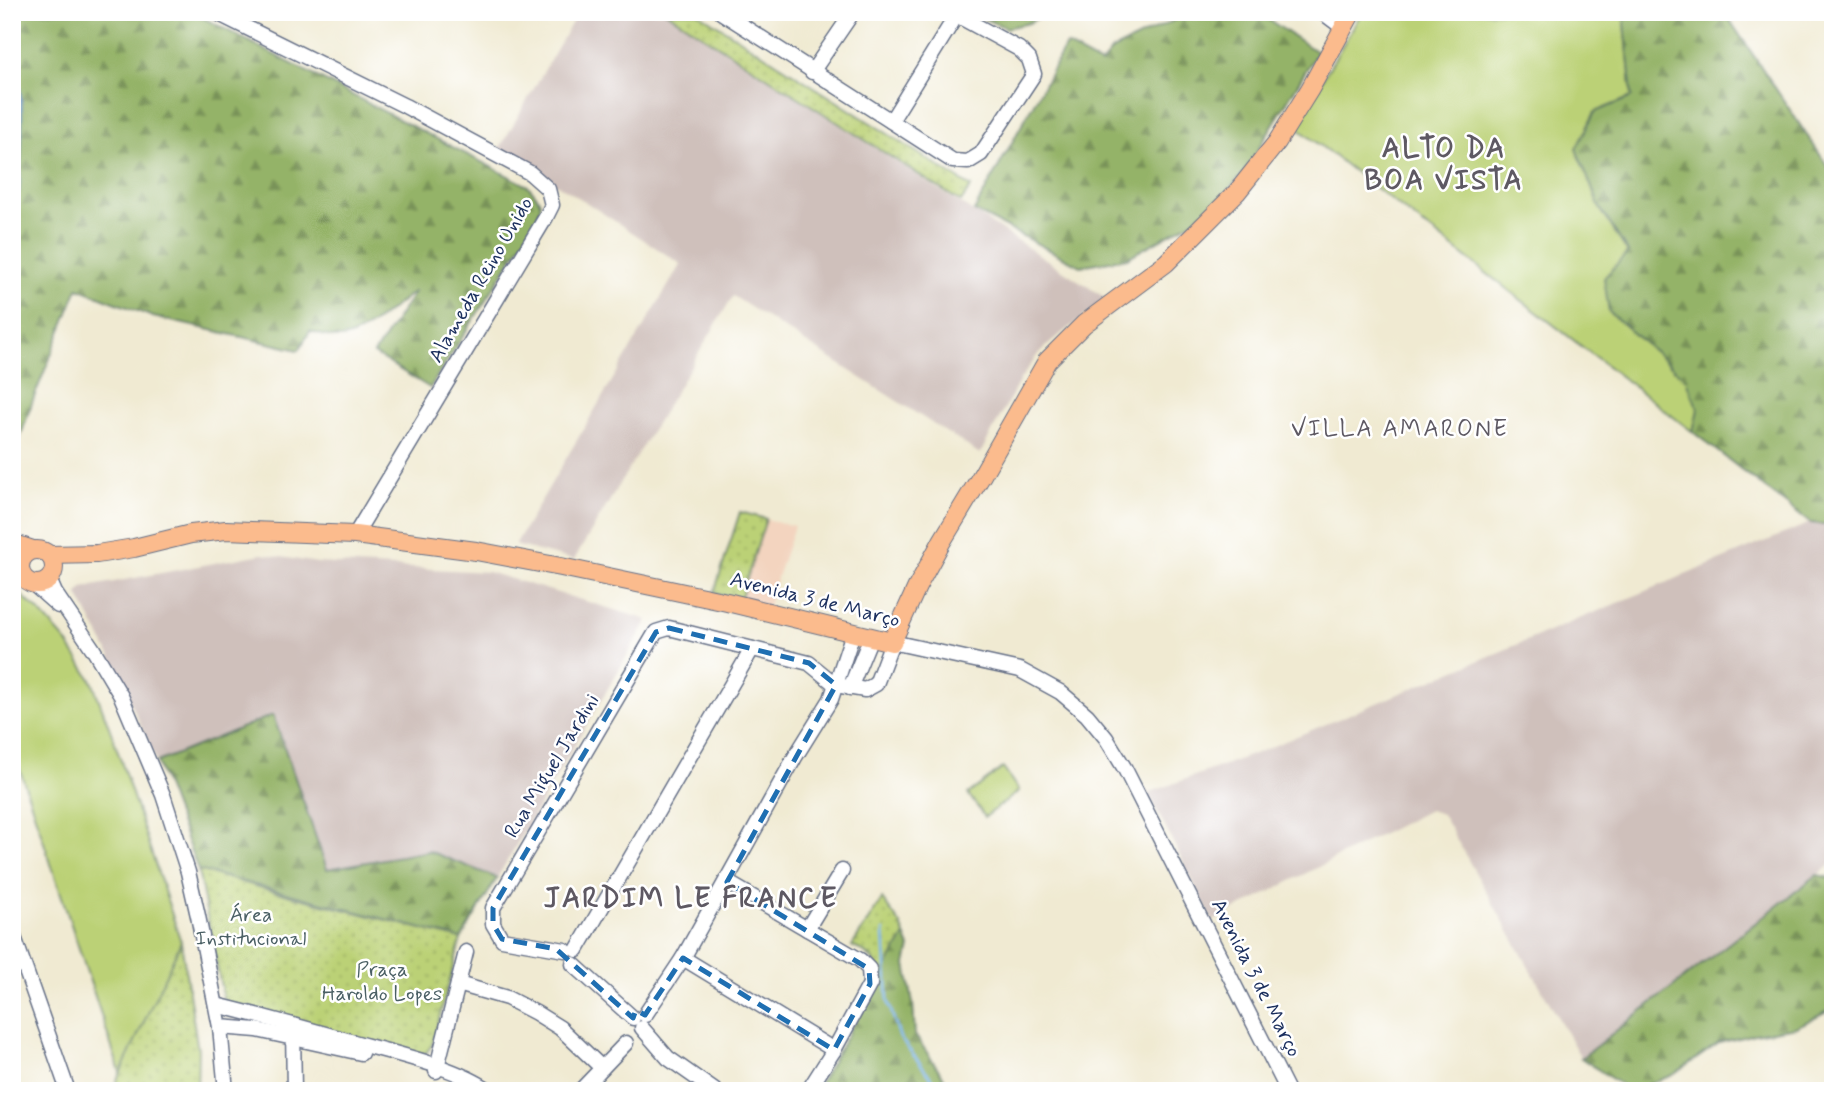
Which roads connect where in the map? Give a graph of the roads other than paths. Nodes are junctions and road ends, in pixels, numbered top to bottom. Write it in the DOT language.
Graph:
graph roads {
  1 [pos="215,12"];
  2 [pos="721,12"];
  3 [pos="853,12"];
  4 [pos="1322,12"];
  5 [pos="954,14"];
  6 [pos="738,17"];
  7 [pos="1347,19"];
  8 [pos="812,72"];
  9 [pos="891,121"];
  10 [pos="355,535"];
  11 [pos="12,544"];
  12 [pos="37,570"];
  13 [pos="853,633"];
  14 [pos="872,637"];
  15 [pos="892,642"];
  16 [pos="752,649"];
  17 [pos="843,686"];
  18 [pos="842,871"];
  19 [pos="727,882"];
  20 [pos="807,929"];
  21 [pos="12,931"];
  22 [pos="467,952"];
  23 [pos="572,955"];
  24 [pos="683,958"];
  25 [pos="458,984"];
  26 [pos="216,1005"];
  27 [pos="640,1020"];
  28 [pos="220,1027"];
  29 [pos="293,1031"];
  30 [pos="626,1043"];
  31 [pos="834,1050"];
  32 [pos="602,1068"];
  33 [pos="441,1069"];
  34 [pos="68,1091"];
  35 [pos="226,1091"];
  36 [pos="294,1091"];
  37 [pos="490,1091"];
  38 [pos="580,1091"];
  39 [pos="715,1091"];
  40 [pos="808,1091"];
  41 [pos="1288,1091"];
  1 -- 10 [label="street, Alameda Reino Unido"];
  2 -- 6 [label="street"];
  3 -- 8 [label="street"];
  4 -- 7 [label="street"];
  5 -- 9 [label="street"];
  5 -- 9 [label="street"];
  6 -- 8 [label="street"];
  7 -- 15 [label="main road"];
  8 -- 9 [label="street"];
  10 -- 12 [label="main road, Avenida 3 de Março"];
  10 -- 13 [label="main road, Avenida 3 de Março"];
  11 -- 12 [label="main road"];
  12 -- 26 [label="street"];
  13 -- 14 [label="main road, Avenida 3 de Março"];
  13 -- 17 [label="street"];
  14 -- 15 [label="main road, Avenida 3 de Março"];
  14 -- 17 [label="street"];
  15 -- 17 [label="street"];
  15 -- 41 [label="street, Avenida 3 de Março"];
  16 -- 17 [label="street"];
  16 -- 23 [label="street"];
  16 -- 23 [label="street, Rua Miguel Jardini"];
  17 -- 19 [label="street"];
  18 -- 20 [label="street"];
  19 -- 20 [label="street"];
  19 -- 24 [label="street"];
  20 -- 31 [label="street"];
  21 -- 34 [label="street"];
  22 -- 25 [label="street"];
  23 -- 27 [label="street"];
  24 -- 27 [label="street"];
  24 -- 31 [label="street"];
  25 -- 32 [label="street"];
  25 -- 33 [label="street"];
  26 -- 28 [label="street"];
  26 -- 29 [label="street"];
  27 -- 39 [label="street"];
  28 -- 29 [label="street"];
  28 -- 35 [label="street"];
  29 -- 33 [label="street"];
  29 -- 36 [label="street"];
  30 -- 32 [label="street"];
  31 -- 40 [label="street"];
  32 -- 38 [label="street"];
  33 -- 37 [label="street"];
}
